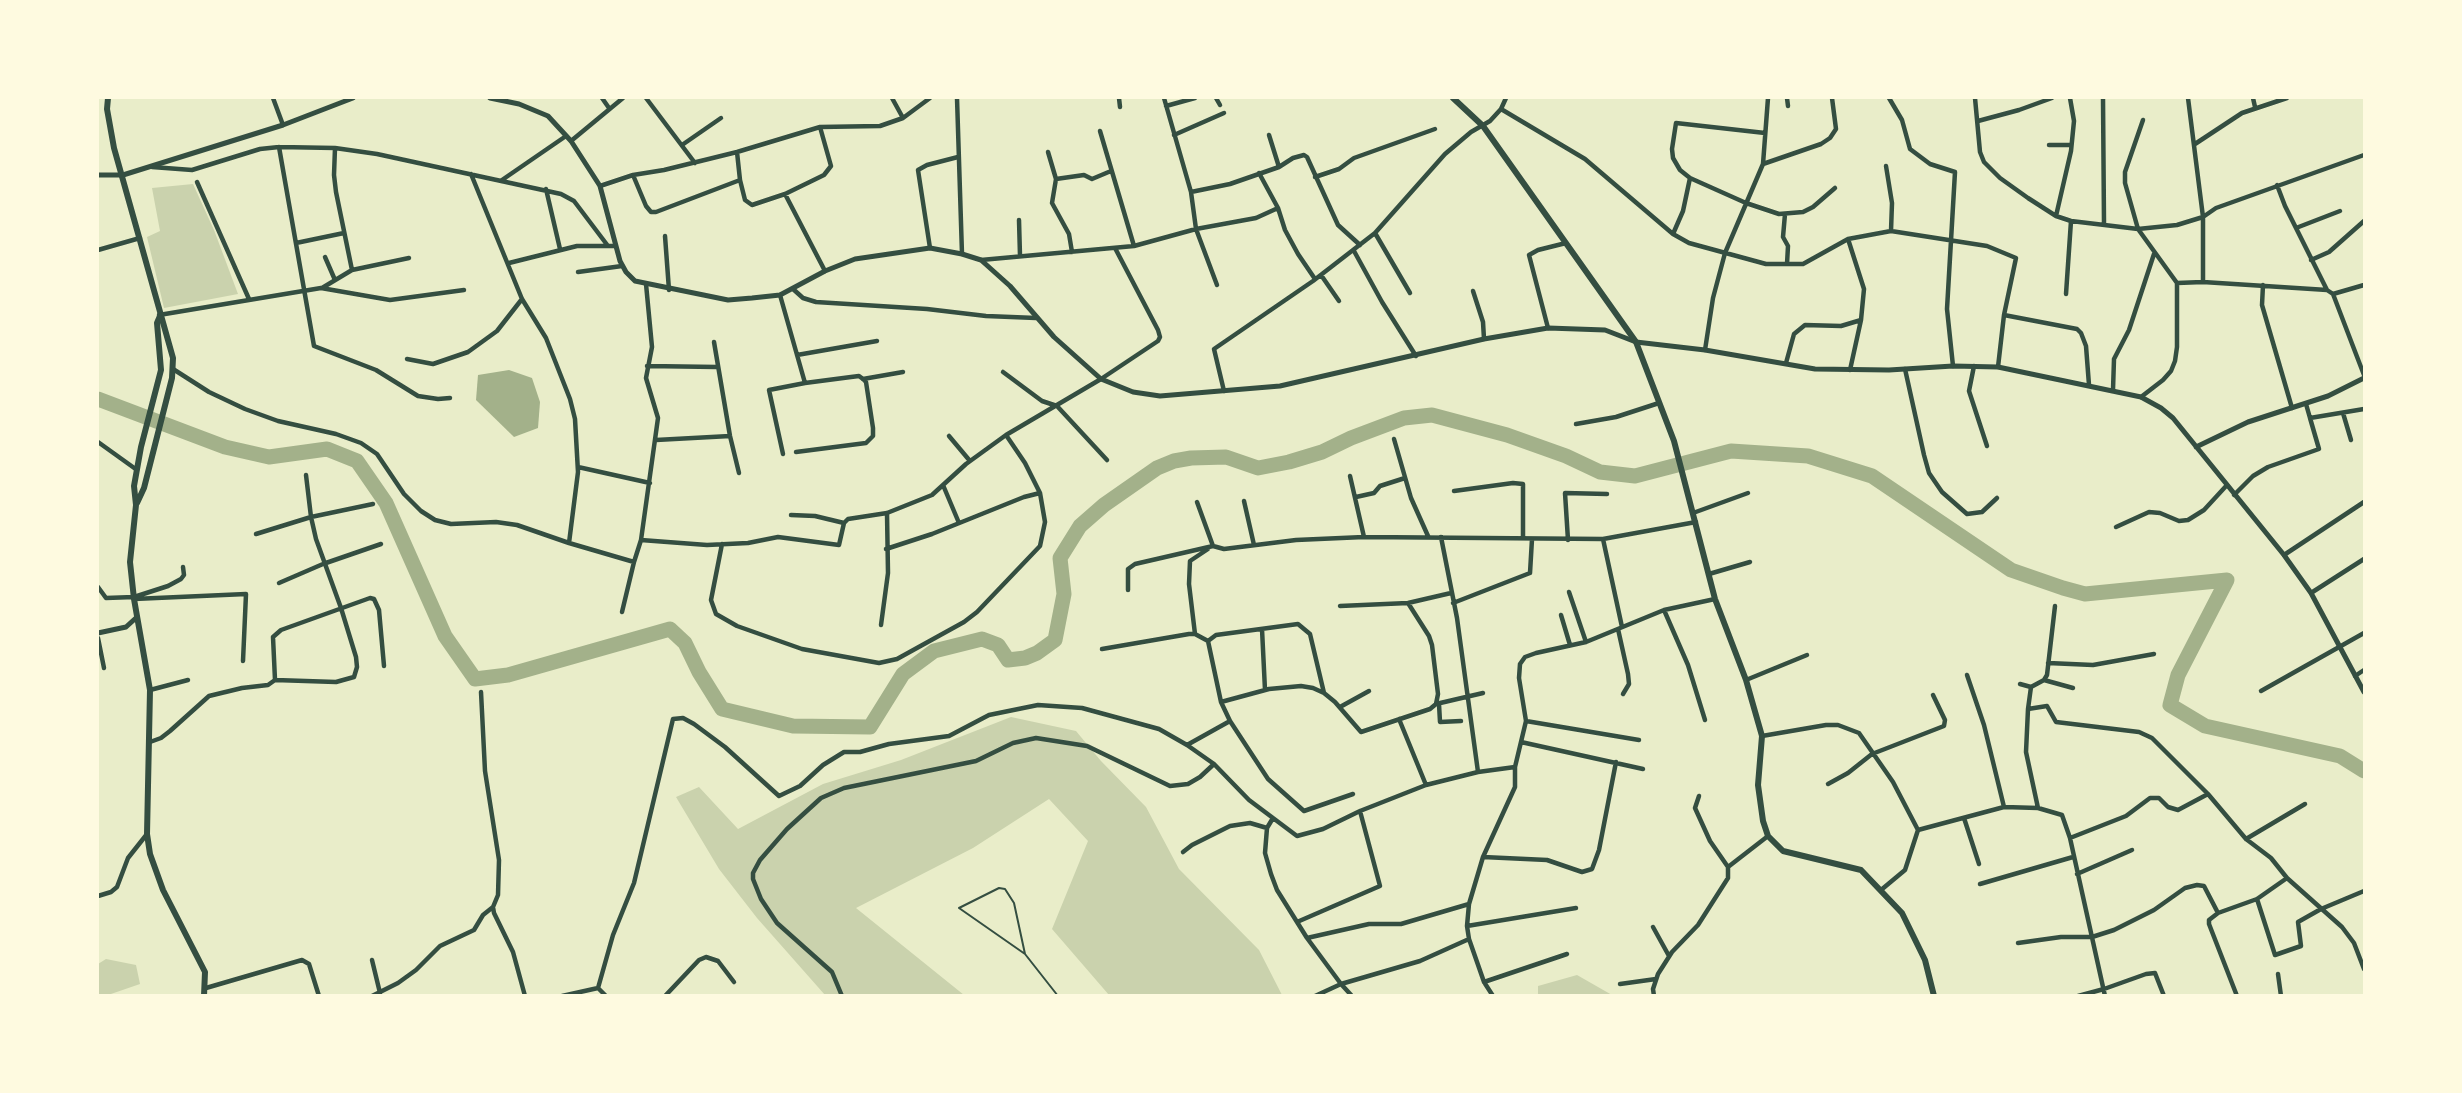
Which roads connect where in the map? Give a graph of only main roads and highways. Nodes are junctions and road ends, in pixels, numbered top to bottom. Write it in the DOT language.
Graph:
graph roads {
  1 [pos="108,98"];
  2 [pos="1453,98"];
  3 [pos="159,315"];
  4 [pos="136,504"];
  5 [pos="205,992"];
  6 [pos="1934,996"];
  1 -- 3 [label="main road"];
  2 -- 6 [label="main road"];
  3 -- 4 [label="main road"];
  3 -- 4 [label="main road"];
  4 -- 5 [label="main road"];
}
